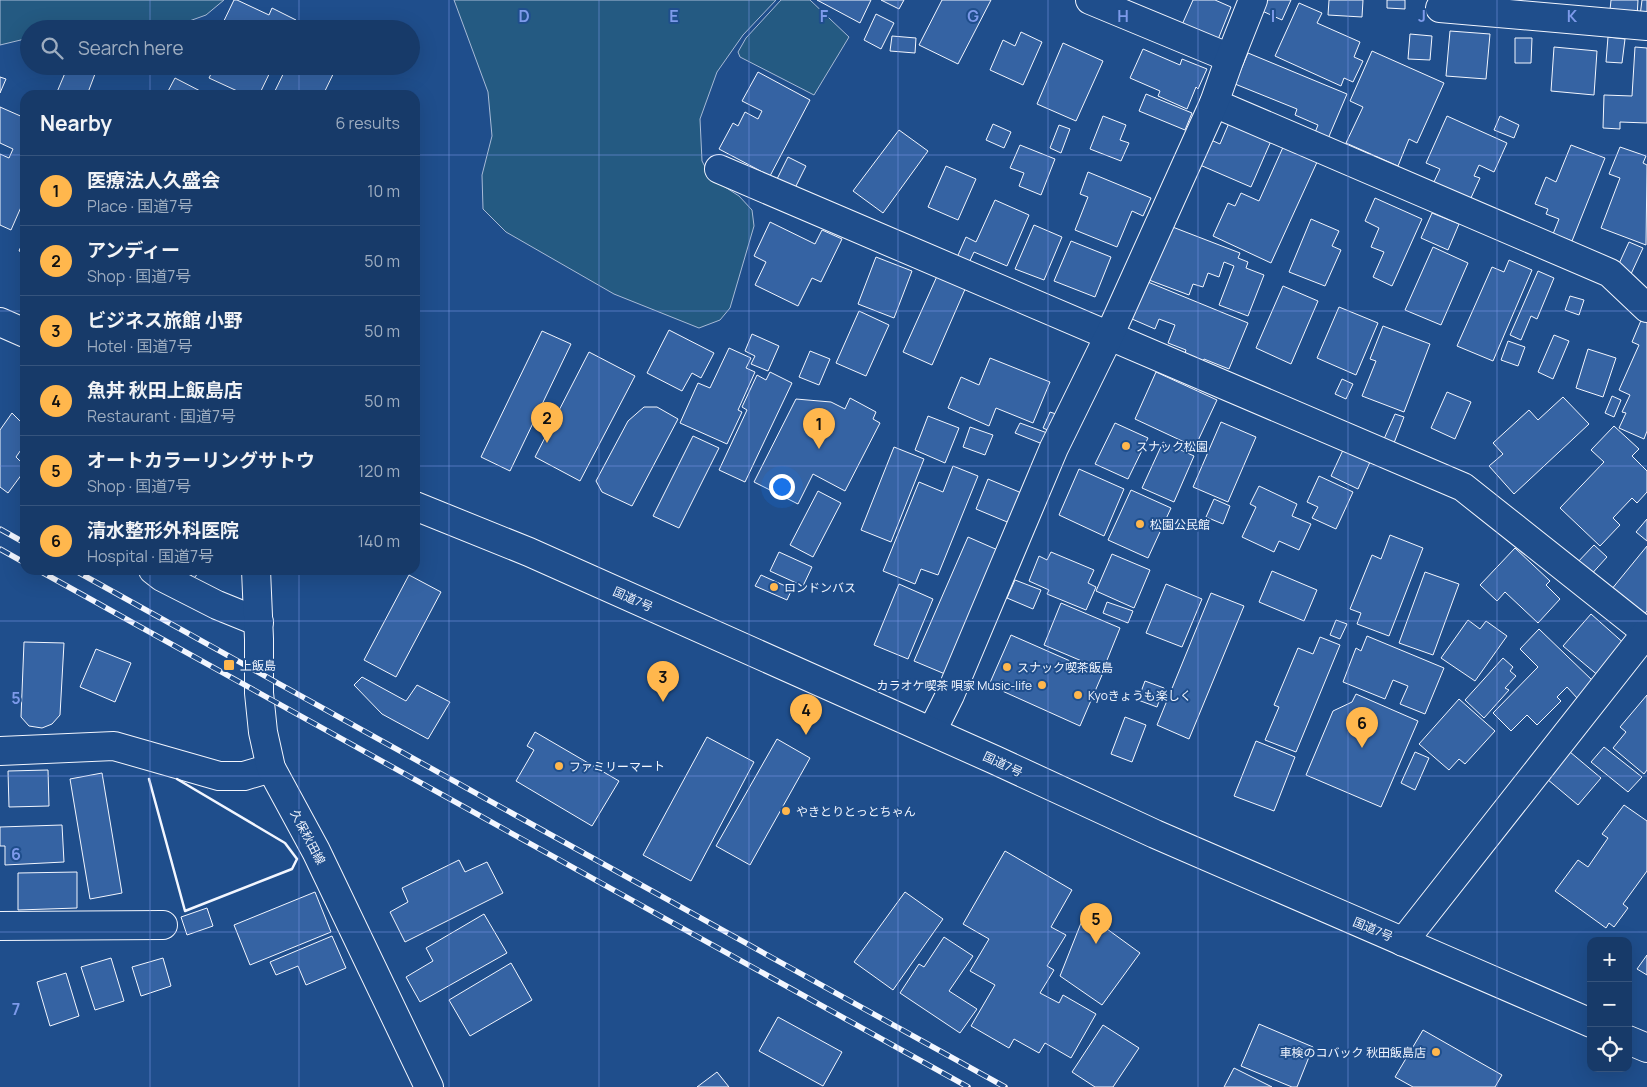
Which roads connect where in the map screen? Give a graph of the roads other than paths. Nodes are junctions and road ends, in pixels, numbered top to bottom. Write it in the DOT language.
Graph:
graph roads {
  1 [pos="1090,0"];
  2 [pos="1254,0"];
  3 [pos="1440,8"];
  4 [pos="1599,11"];
  5 [pos="1647,26"];
  6 [pos="1230,58"];
  7 [pos="1214,103"];
  8 [pos="719,169"];
  9 [pos="1647,308"];
  10 [pos="0,322"];
  11 [pos="20,331"];
  12 [pos="1109,336"];
  13 [pos="420,508"];
  14 [pos="159,575"];
  15 [pos="256,575"];
  16 [pos="259,622"];
  17 [pos="1647,632"];
  18 [pos="932,731"];
  19 [pos="0,751"];
  20 [pos="271,768"];
  21 [pos="163,925"];
  22 [pos="0,926"];
  23 [pos="1403,942"];
  24 [pos="1587,1021"];
  25 [pos="1632,1042"];
  26 [pos="1647,1048"];
  27 [pos="429,1087"];
  1 -- 6 [label="main road"];
  2 -- 6 [label="main road"];
  3 -- 4 [label="main road"];
  4 -- 5 [label="main road"];
  6 -- 7 [label="main road"];
  7 -- 9 [label="main road"];
  7 -- 12 [label="main road"];
  8 -- 12 [label="main road"];
  10 -- 11 [label="main road"];
  12 -- 17 [label="main road"];
  12 -- 18 [label="main road"];
  13 -- 18 [label="main road, 国道7号"];
  14 -- 16 [label="main road"];
  15 -- 16 [label="main road, 久保秋田線"];
  16 -- 20 [label="main road, 久保秋田線"];
  17 -- 23 [label="main road"];
  18 -- 23 [label="main road, 国道7号"];
  19 -- 20 [label="main road"];
  20 -- 27 [label="main road, 久保秋田線"];
  21 -- 22 [label="main road"];
  23 -- 24 [label="main road, 国道7号"];
  25 -- 26 [label="main road"];
}
